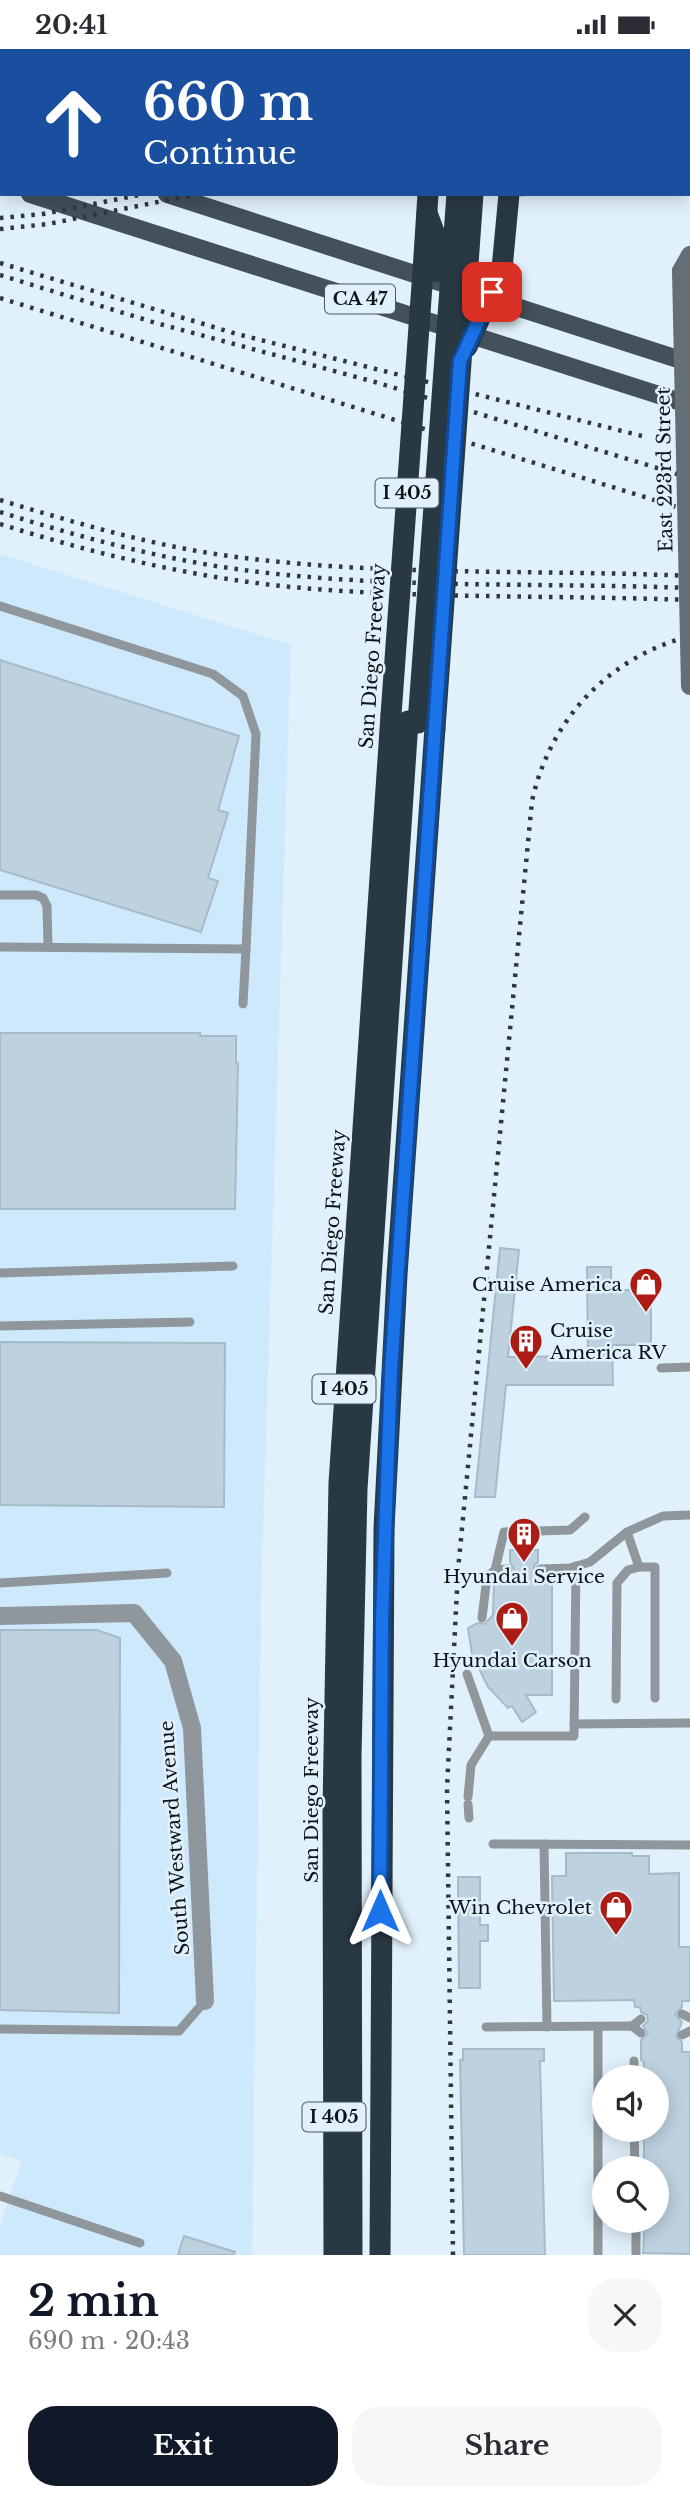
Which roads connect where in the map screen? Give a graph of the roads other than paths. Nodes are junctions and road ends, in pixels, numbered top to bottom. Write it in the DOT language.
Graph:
graph roads {
  1 [pos="36,196"];
  2 [pos="173,196"];
  3 [pos="457,196"];
  4 [pos="473,196"];
  5 [pos="509,196"];
  6 [pos="427,204"];
  7 [pos="685,263"];
  8 [pos="460,361"];
  9 [pos="690,363"];
  10 [pos="690,405"];
  11 [pos="0,606"];
  12 [pos="690,686"];
  13 [pos="413,722"];
  14 [pos="0,895"];
  15 [pos="0,947"];
  16 [pos="48,947"];
  17 [pos="246,949"];
  18 [pos="243,1004"];
  19 [pos="233,1266"];
  20 [pos="0,1273"];
  21 [pos="190,1322"];
  22 [pos="0,1326"];
  23 [pos="661,1367"];
  24 [pos="690,1367"];
  25 [pos="690,1515"];
  26 [pos="585,1517"];
  27 [pos="627,1532"];
  28 [pos="576,1566"];
  29 [pos="639,1567"];
  30 [pos="508,1569"];
  31 [pos="541,1569"];
  32 [pos="495,1570"];
  33 [pos="167,1573"];
  34 [pos="0,1583"];
  35 [pos="0,1616"];
  36 [pos="482,1618"];
  37 [pos="467,1674"];
  38 [pos="655,1698"];
  39 [pos="616,1699"];
  40 [pos="690,1723"];
  41 [pos="574,1724"];
  42 [pos="489,1736"];
  43 [pos="469,1818"];
  44 [pos="493,1844"];
  45 [pos="544,1844"];
  46 [pos="690,1845"];
  47 [pos="205,2001"];
  48 [pos="641,2019"];
  49 [pos="486,2027"];
  50 [pos="547,2027"];
  51 [pos="598,2027"];
  52 [pos="632,2027"];
  53 [pos="0,2029"];
  54 [pos="641,2033"];
  55 [pos="634,2061"];
  56 [pos="634,2065"];
  57 [pos="334,2170"];
  58 [pos="0,2196"];
  59 [pos="636,2233"];
  60 [pos="140,2243"];
  61 [pos="324,2255"];
  62 [pos="334,2255"];
  63 [pos="352,2255"];
  64 [pos="363,2255"];
  65 [pos="380,2255"];
  66 [pos="598,2255"];
  67 [pos="636,2255"];
  1 -- 10 [label="main road, CA 47"];
  2 -- 9 [label="main road, CA 47"];
  3 -- 13 [label="highway, bridge"];
  4 -- 8 [label="highway, San Diego Freeway / I 405, bridge"];
  5 -- 8 [label="highway, bridge"];
  6 -- 13 [label="highway, San Diego Freeway / I 405, bridge"];
  7 -- 12 [label="main road, East 223rd Street, bridge"];
  8 -- 13 [label="highway, San Diego Freeway / I 405, bridge"];
  11 -- 17 [label="lane"];
  13 -- 57 [label="highway, San Diego Freeway / I 405"];
  13 -- 63 [label="highway"];
  13 -- 64 [label="highway"];
  13 -- 65 [label="highway, San Diego Freeway / I 405"];
  14 -- 16 [label="lane"];
  15 -- 16 [label="lane"];
  16 -- 17 [label="lane"];
  17 -- 18 [label="lane"];
  19 -- 20 [label="lane"];
  21 -- 22 [label="lane"];
  23 -- 24 [label="lane"];
  25 -- 27 [label="lane"];
  26 -- 32 [label="lane"];
  27 -- 28 [label="lane"];
  27 -- 29 [label="lane"];
  28 -- 31 [label="lane"];
  28 -- 41 [label="lane"];
  29 -- 38 [label="lane"];
  29 -- 39 [label="lane"];
  30 -- 32 [label="lane"];
  32 -- 36 [label="lane"];
  33 -- 34 [label="lane"];
  35 -- 47 [label="street, South Westward Avenue"];
  37 -- 42 [label="lane"];
  40 -- 41 [label="lane"];
  41 -- 42 [label="lane"];
  42 -- 43 [label="lane"];
  44 -- 45 [label="lane"];
  45 -- 46 [label="lane"];
  45 -- 50 [label="lane"];
  47 -- 53 [label="lane"];
  48 -- 52 [label="lane"];
  49 -- 50 [label="lane"];
  50 -- 51 [label="lane"];
  51 -- 52 [label="lane"];
  51 -- 66 [label="lane"];
  52 -- 54 [label="lane"];
  55 -- 56 [label="lane"];
  57 -- 61 [label="highway"];
  57 -- 62 [label="highway, San Diego Freeway / I 405"];
  58 -- 60 [label="lane"];
  59 -- 67 [label="lane"];
}
